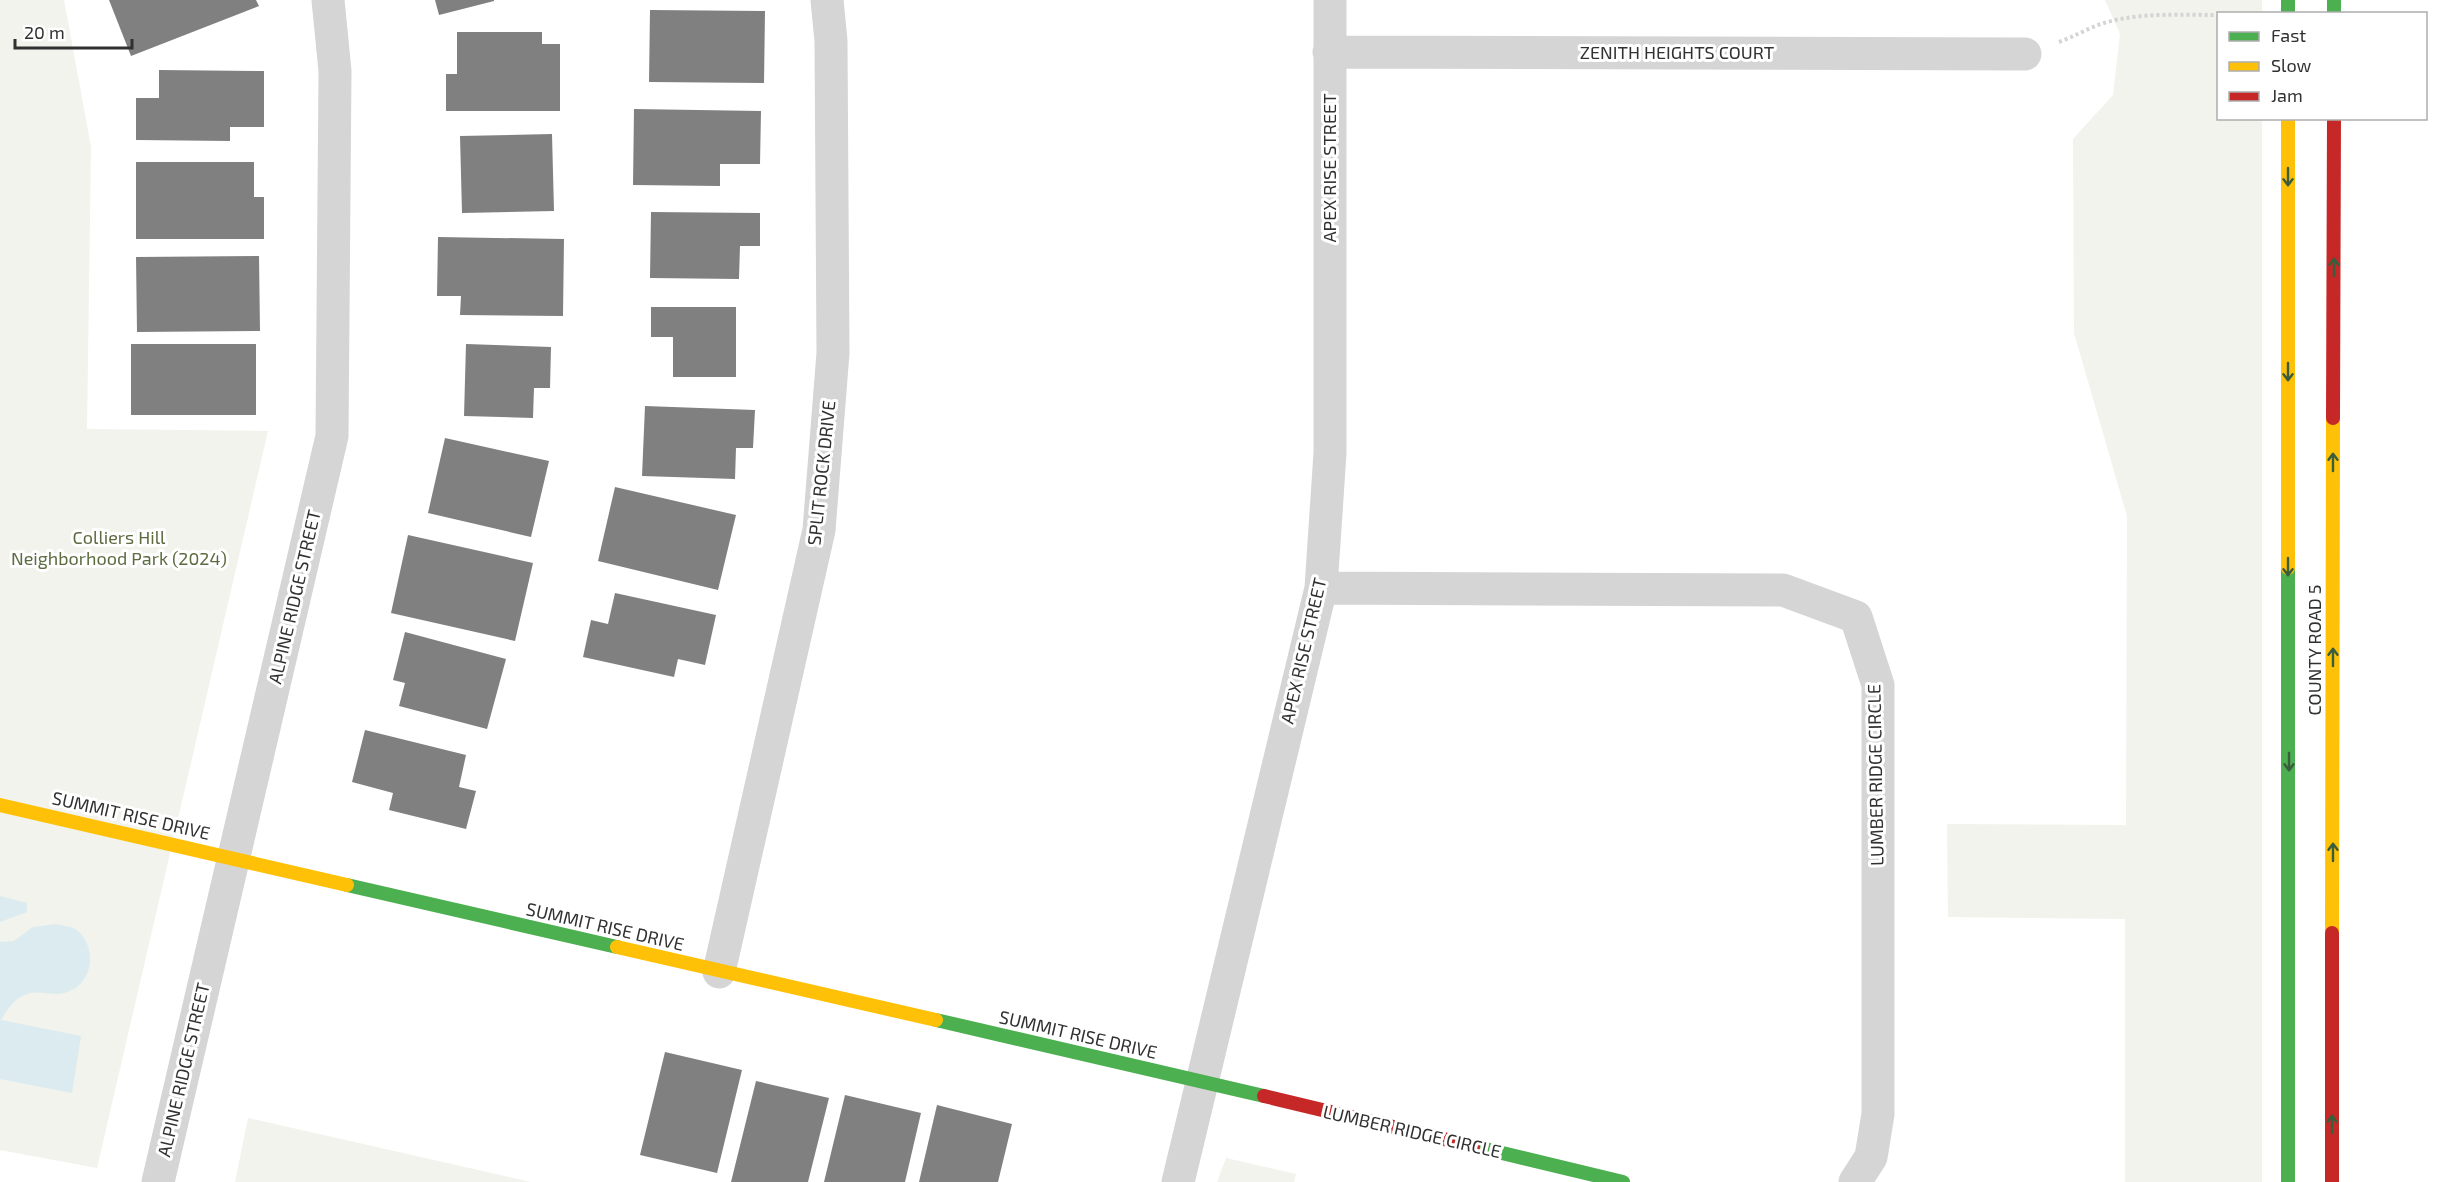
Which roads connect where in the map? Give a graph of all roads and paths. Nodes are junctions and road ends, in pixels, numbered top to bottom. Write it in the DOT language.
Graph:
graph roads {
  1 [pos="328,0"];
  2 [pos="827,0"];
  3 [pos="1330,0"];
  4 [pos="2216,15"];
  5 [pos="2084,33"];
  6 [pos="1329,52"];
  7 [pos="2025,54"];
  8 [pos="2288,120"];
  9 [pos="2334,120"];
  10 [pos="1321,588"];
  11 [pos="0,806"];
  12 [pos="234,858"];
  13 [pos="719,972"];
  14 [pos="1202,1082"];
  15 [pos="158,1182"];
  16 [pos="1178,1182"];
  17 [pos="1623,1182"];
  18 [pos="1855,1182"];
  19 [pos="2288,1182"];
  20 [pos="2332,1182"];
  1 -- 12 [label="street, ALPINE RIDGE STREET"];
  2 -- 13 [label="street, SPLIT ROCK DRIVE"];
  3 -- 6 [label="street, APEX RISE STREET"];
  4 -- 5 [label="path"];
  6 -- 7 [label="street, ZENITH HEIGHTS COURT"];
  6 -- 10 [label="street, APEX RISE STREET"];
  8 -- 19 [label="street, COUNTY ROAD 5, one-way"];
  20 -- 9 [label="street, COUNTY ROAD 5, one-way"];
  10 -- 14 [label="street, APEX RISE STREET"];
  10 -- 18 [label="street, LUMBER RIDGE CIRCLE"];
  11 -- 12 [label="street, SUMMIT RISE DRIVE"];
  12 -- 13 [label="street, SUMMIT RISE DRIVE"];
  12 -- 15 [label="street, ALPINE RIDGE STREET"];
  13 -- 14 [label="street, SUMMIT RISE DRIVE"];
  14 -- 16 [label="street, APEX RISE STREET"];
  14 -- 17 [label="street, LUMBER RIDGE CIRCLE"];
}
